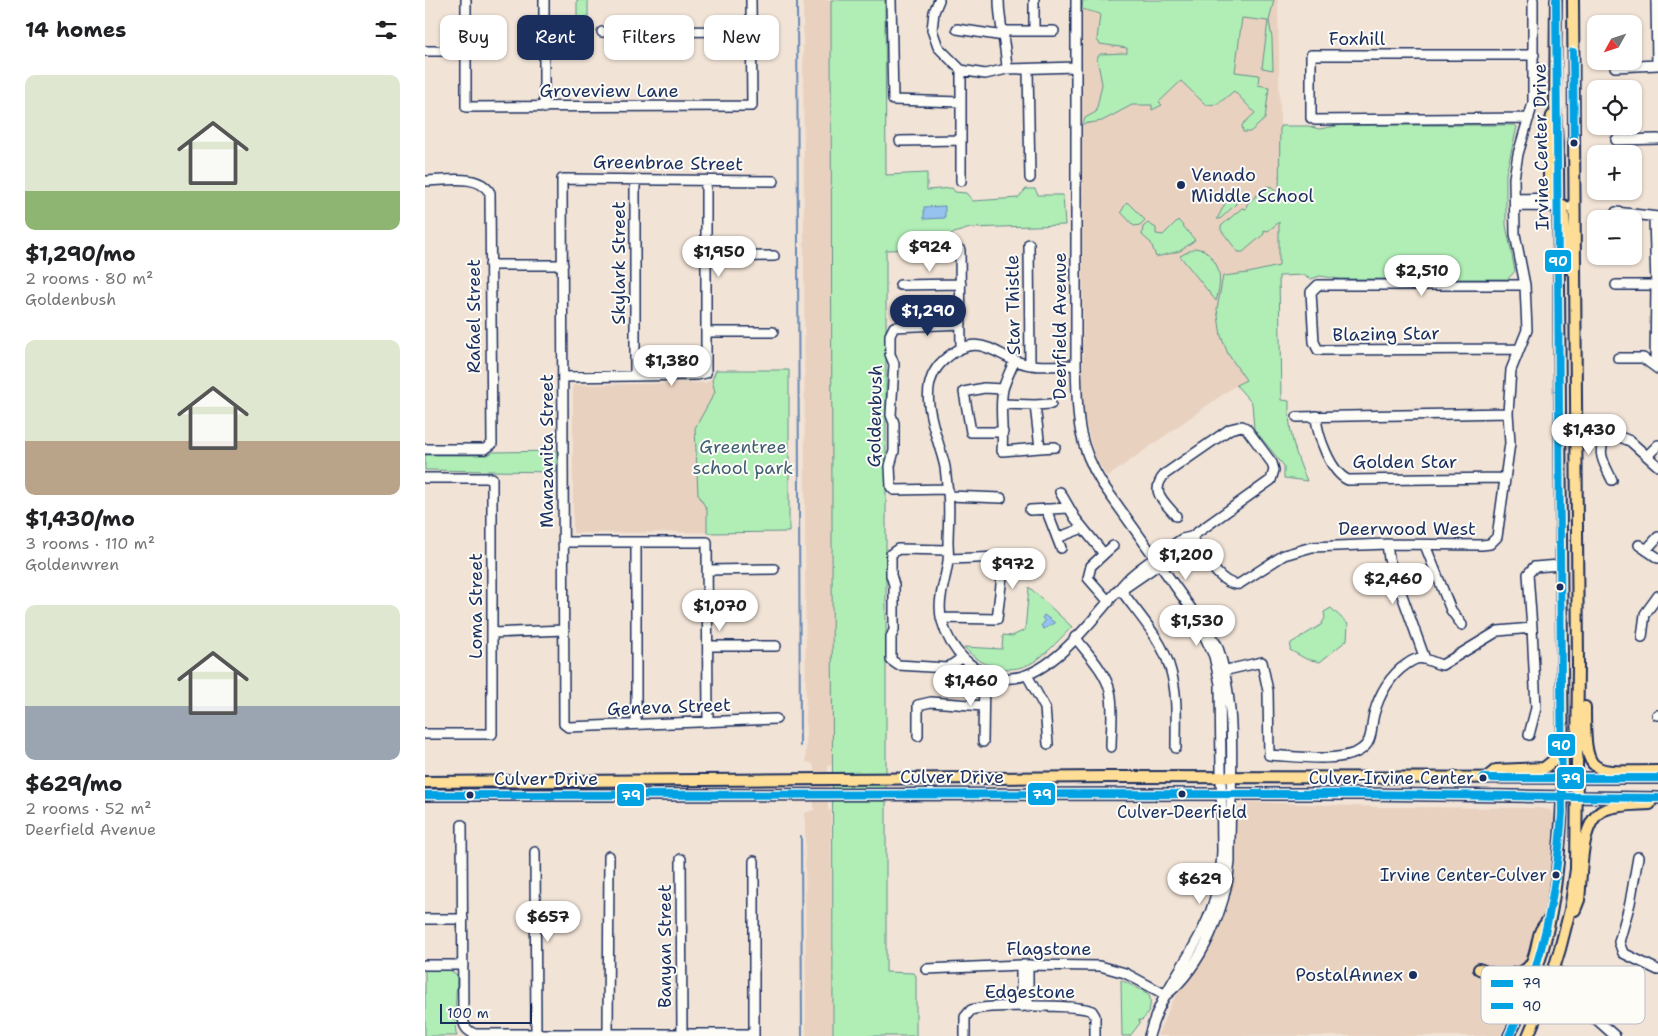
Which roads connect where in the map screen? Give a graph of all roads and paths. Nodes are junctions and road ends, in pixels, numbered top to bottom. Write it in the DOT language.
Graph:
graph roads {
  1 [pos="466,0"];
  2 [pos="544,0"];
  3 [pos="751,0"];
  4 [pos="891,0"];
  5 [pos="939,0"];
  6 [pos="999,0"];
  7 [pos="1034,0"];
  8 [pos="1076,0"];
  9 [pos="1533,0"];
  10 [pos="1556,0"];
  11 [pos="1573,0"];
  12 [pos="1656,0"];
  13 [pos="466,15"];
  14 [pos="751,15"];
  15 [pos="957,29"];
  16 [pos="704,31"];
  17 [pos="1034,31"];
  18 [pos="1054,31"];
  19 [pos="603,32"];
  20 [pos="1003,34"];
  21 [pos="425,51"];
  22 [pos="440,51"];
  23 [pos="1534,55"];
  24 [pos="466,60"];
  25 [pos="751,60"];
  26 [pos="1643,66"];
  27 [pos="1657,66"];
  28 [pos="1076,67"];
  29 [pos="1007,68"];
  30 [pos="1028,69"];
  31 [pos="961,70"];
  32 [pos="961,102"];
  33 [pos="544,108"];
  34 [pos="1529,118"];
  35 [pos="1658,139"];
  36 [pos="961,140"];
  37 [pos="1616,140"];
  38 [pos="900,141"];
  39 [pos="1030,178"];
  40 [pos="562,179"];
  41 [pos="425,180"];
  42 [pos="635,180"];
  43 [pos="706,180"];
  44 [pos="774,181"];
  45 [pos="961,181"];
  46 [pos="1515,203"];
  47 [pos="1560,203"];
  48 [pos="1642,215"];
  49 [pos="1656,217"];
  50 [pos="1029,244"];
  51 [pos="960,250"];
  52 [pos="707,256"];
  53 [pos="774,256"];
  54 [pos="490,265"];
  55 [pos="563,265"];
  56 [pos="961,284"];
  57 [pos="900,285"];
  58 [pos="1616,285"];
  59 [pos="1656,285"];
  60 [pos="1525,286"];
  61 [pos="961,324"];
  62 [pos="707,332"];
  63 [pos="773,332"];
  64 [pos="961,348"];
  65 [pos="1519,349"];
  66 [pos="1618,358"];
  67 [pos="1015,360"];
  68 [pos="1030,365"];
  69 [pos="1076,365"];
  70 [pos="1656,367"];
  71 [pos="635,376"];
  72 [pos="563,377"];
  73 [pos="1003,389"];
  74 [pos="1003,404"];
  75 [pos="1051,404"];
  76 [pos="1035,405"];
  77 [pos="1508,413"];
  78 [pos="1316,416"];
  79 [pos="1297,417"];
  80 [pos="1003,432"];
  81 [pos="1658,445"];
  82 [pos="1039,448"];
  83 [pos="1055,448"];
  84 [pos="425,449"];
  85 [pos="1647,456"];
  86 [pos="1658,466"];
  87 [pos="425,478"];
  88 [pos="1505,478"];
  89 [pos="1612,480"];
  90 [pos="948,492"];
  91 [pos="1060,492"];
  92 [pos="1001,498"];
  93 [pos="1069,508"];
  94 [pos="1046,509"];
  95 [pos="1031,510"];
  96 [pos="1176,516"];
  97 [pos="1083,528"];
  98 [pos="1191,537"];
  99 [pos="1658,537"];
  100 [pos="1057,538"];
  101 [pos="563,542"];
  102 [pos="636,542"];
  103 [pos="1387,544"];
  104 [pos="1425,545"];
  105 [pos="1113,546"];
  106 [pos="1061,548"];
  107 [pos="1104,554"];
  108 [pos="948,555"];
  109 [pos="1658,558"];
  110 [pos="1158,562"];
  111 [pos="1560,565"];
  112 [pos="773,569"];
  113 [pos="708,570"];
  114 [pos="1121,590"];
  115 [pos="1658,596"];
  116 [pos="1109,602"];
  117 [pos="941,618"];
  118 [pos="1462,625"];
  119 [pos="1532,628"];
  120 [pos="564,630"];
  121 [pos="493,633"];
  122 [pos="1075,637"];
  123 [pos="1643,637"];
  124 [pos="708,646"];
  125 [pos="776,646"];
  126 [pos="962,658"];
  127 [pos="1425,659"];
  128 [pos="1578,664"];
  129 [pos="1222,671"];
  130 [pos="984,674"];
  131 [pos="1027,675"];
  132 [pos="983,706"];
  133 [pos="776,719"];
  134 [pos="707,722"];
  135 [pos="636,723"];
  136 [pos="564,724"];
  137 [pos="425,734"];
  138 [pos="1562,734"];
  139 [pos="1529,735"];
  140 [pos="918,736"];
  141 [pos="983,742"];
  142 [pos="1047,744"];
  143 [pos="1111,747"];
  144 [pos="1176,748"];
  145 [pos="1658,771"];
  146 [pos="1225,778"];
  147 [pos="1486,778"];
  148 [pos="1658,778"];
  149 [pos="1379,779"];
  150 [pos="1563,779"];
  151 [pos="1578,779"];
  152 [pos="425,782"];
  153 [pos="1359,794"];
  154 [pos="425,795"];
  155 [pos="1226,796"];
  156 [pos="1562,798"];
  157 [pos="1578,798"];
  158 [pos="1658,798"];
  159 [pos="1658,804"];
  160 [pos="462,825"];
  161 [pos="535,852"];
  162 [pos="609,856"];
  163 [pos="1638,857"];
  164 [pos="681,859"];
  165 [pos="754,861"];
  166 [pos="1552,914"];
  167 [pos="425,919"];
  168 [pos="463,919"];
  169 [pos="1562,942"];
  170 [pos="425,965"];
  171 [pos="463,965"];
  172 [pos="1024,965"];
  173 [pos="1529,966"];
  174 [pos="1539,966"];
  175 [pos="1555,966"];
  176 [pos="926,969"];
  177 [pos="1658,970"];
  178 [pos="1166,995"];
  179 [pos="1024,1007"];
  180 [pos="1526,1024"];
  181 [pos="1532,1024"];
  182 [pos="1602,1024"];
  183 [pos="537,1034"];
  184 [pos="608,1034"];
  185 [pos="682,1034"];
  186 [pos="754,1035"];
  187 [pos="965,1036"];
  188 [pos="1095,1036"];
  189 [pos="1149,1036"];
  190 [pos="1522,1036"];
  191 [pos="1527,1036"];
  192 [pos="1615,1036"];
  1 -- 13 [label="street"];
  2 -- 33 [label="street"];
  3 -- 14 [label="street"];
  4 -- 32 [label="street"];
  5 -- 31 [label="street"];
  6 -- 20 [label="street"];
  7 -- 17 [label="street"];
  8 -- 28 [label="street, Deerfield Avenue"];
  9 -- 23 [label="street, Deerwood West"];
  10 -- 47 [label="main road, Irvine Center Drive"];
  11 -- 47 [label="main road, Irvine Center Drive"];
  12 -- 27 [label="street"];
  15 -- 20 [label="street"];
  16 -- 19 [label="street"];
  17 -- 18 [label="street"];
  17 -- 20 [label="street"];
  20 -- 29 [label="street"];
  21 -- 22 [label="street"];
  23 -- 34 [label="street, Deerwood West"];
  23 -- 34 [label="street, Foxhill"];
  24 -- 33 [label="street, Groveview Lane"];
  25 -- 33 [label="street, Groveview Lane"];
  26 -- 27 [label="street"];
  28 -- 30 [label="street"];
  28 -- 69 [label="street, Deerfield Avenue"];
  29 -- 30 [label="street"];
  29 -- 31 [label="street"];
  30 -- 39 [label="street"];
  31 -- 32 [label="street"];
  32 -- 36 [label="street"];
  34 -- 46 [label="street, Deerwood West"];
  35 -- 37 [label="street"];
  36 -- 38 [label="street"];
  36 -- 45 [label="street"];
  40 -- 42 [label="street, Greenbrae Street"];
  40 -- 55 [label="street, Manzanita Street"];
  41 -- 54 [label="street, Rafael Street"];
  42 -- 43 [label="street, Greenbrae Street"];
  42 -- 71 [label="street, Skylark Street"];
  43 -- 44 [label="street, Greenbrae Street"];
  43 -- 52 [label="street"];
  46 -- 47 [label="street"];
  46 -- 47 [label="street"];
  46 -- 60 [label="street, Deerwood West"];
  47 -- 111 [label="main road, Irvine Center Drive"];
  47 -- 128 [label="main road, Irvine Center Drive"];
  48 -- 49 [label="street"];
  49 -- 59 [label="street"];
  50 -- 68 [label="street, Star Thistle"];
  51 -- 56 [label="street"];
  52 -- 53 [label="street"];
  52 -- 62 [label="street"];
  54 -- 55 [label="street"];
  54 -- 84 [label="street, Rafael Street"];
  55 -- 72 [label="street, Manzanita Street"];
  56 -- 57 [label="street"];
  56 -- 61 [label="street"];
  58 -- 59 [label="street"];
  59 -- 70 [label="street"];
  60 -- 65 [label="street, Deerwood West"];
  60 -- 65 [label="street, Blazing Star"];
  61 -- 64 [label="street"];
  61 -- 90 [label="street, Goldenbush"];
  62 -- 63 [label="street"];
  62 -- 71 [label="street"];
  64 -- 67 [label="street"];
  64 -- 90 [label="street"];
  65 -- 77 [label="street, Deerwood West"];
  66 -- 70 [label="street"];
  67 -- 68 [label="street"];
  67 -- 73 [label="street"];
  68 -- 69 [label="street"];
  69 -- 110 [label="street, Deerfield Avenue"];
  71 -- 72 [label="street"];
  72 -- 101 [label="street, Manzanita Street"];
  73 -- 74 [label="street"];
  73 -- 80 [label="street"];
  74 -- 76 [label="street"];
  74 -- 80 [label="street"];
  75 -- 76 [label="street"];
  76 -- 82 [label="street"];
  77 -- 78 [label="street"];
  77 -- 88 [label="street, Deerwood West"];
  78 -- 79 [label="street"];
  78 -- 88 [label="street, Golden Star"];
  80 -- 82 [label="street"];
  81 -- 85 [label="street"];
  82 -- 83 [label="street"];
  85 -- 86 [label="street"];
  85 -- 89 [label="street"];
  87 -- 121 [label="street, Loma Street"];
  88 -- 104 [label="street, Deerwood West"];
  90 -- 92 [label="street"];
  90 -- 108 [label="street"];
  91 -- 93 [label="street"];
  93 -- 94 [label="street"];
  93 -- 97 [label="street"];
  94 -- 95 [label="street"];
  94 -- 100 [label="street"];
  96 -- 98 [label="street"];
  97 -- 100 [label="street"];
  97 -- 107 [label="street"];
  98 -- 103 [label="street, Deerwood West"];
  98 -- 110 [label="street"];
  99 -- 109 [label="street"];
  100 -- 106 [label="street"];
  101 -- 102 [label="street"];
  101 -- 120 [label="street, Manzanita Street"];
  102 -- 113 [label="street"];
  102 -- 135 [label="street"];
  103 -- 104 [label="street, Deerwood West"];
  103 -- 127 [label="street"];
  104 -- 118 [label="street"];
  105 -- 107 [label="street"];
  107 -- 116 [label="street"];
  108 -- 117 [label="street"];
  108 -- 117 [label="street"];
  108 -- 126 [label="street"];
  110 -- 114 [label="street"];
  110 -- 129 [label="street, Deerfield Avenue"];
  111 -- 119 [label="street"];
  111 -- 138 [label="main road, Irvine Center Drive"];
  112 -- 113 [label="street"];
  113 -- 124 [label="street"];
  114 -- 116 [label="street"];
  114 -- 144 [label="street"];
  115 -- 123 [label="street"];
  116 -- 122 [label="street"];
  117 -- 126 [label="street"];
  119 -- 127 [label="street"];
  119 -- 139 [label="street"];
  120 -- 121 [label="street"];
  120 -- 136 [label="street, Manzanita Street"];
  121 -- 137 [label="street, Loma Street"];
  122 -- 131 [label="street"];
  122 -- 143 [label="street"];
  124 -- 125 [label="street"];
  124 -- 134 [label="street"];
  126 -- 130 [label="street"];
  127 -- 129 [label="street"];
  128 -- 145 [label="main road"];
  128 -- 151 [label="main road, Irvine Center Drive"];
  129 -- 146 [label="street, Deerfield Avenue"];
  130 -- 131 [label="street"];
  130 -- 132 [label="street"];
  131 -- 142 [label="street"];
  132 -- 140 [label="street"];
  132 -- 141 [label="street"];
  133 -- 134 [label="street, Geneva Street"];
  134 -- 135 [label="street, Geneva Street"];
  135 -- 136 [label="street, Geneva Street"];
  138 -- 147 [label="main road"];
  138 -- 150 [label="main road, Irvine Center Drive"];
  146 -- 149 [label="main road, Culver Drive"];
  146 -- 152 [label="main road, Culver Drive"];
  146 -- 155 [label="street, Deerfield Avenue"];
  147 -- 149 [label="main road, Culver Drive"];
  147 -- 150 [label="main road, Culver Drive"];
  148 -- 151 [label="main road, Culver Drive"];
  149 -- 153 [label="main road"];
  150 -- 151 [label="main road, Culver Drive"];
  150 -- 156 [label="main road, Irvine Center Drive"];
  151 -- 157 [label="main road, Irvine Center Drive"];
  153 -- 155 [label="main road, Culver Drive"];
  153 -- 156 [label="main road, Culver Drive"];
  154 -- 155 [label="main road, Culver Drive"];
  155 -- 178 [label="street, Deerfield Avenue"];
  156 -- 157 [label="main road, Culver Drive"];
  156 -- 166 [label="main road, Irvine Center Drive"];
  157 -- 158 [label="main road, Culver Drive"];
  157 -- 169 [label="main road, Irvine Center Drive"];
  159 -- 169 [label="main road"];
  160 -- 168 [label="street"];
  161 -- 183 [label="street"];
  162 -- 184 [label="street"];
  163 -- 177 [label="street"];
  164 -- 185 [label="street, Banyan Street"];
  165 -- 186 [label="street"];
  166 -- 173 [label="main road"];
  166 -- 174 [label="main road, Irvine Center Drive"];
  167 -- 168 [label="street"];
  168 -- 171 [label="street"];
  169 -- 175 [label="main road, Irvine Center Drive"];
  170 -- 171 [label="street"];
  171 -- 183 [label="street"];
  172 -- 176 [label="street, Flagstone"];
  172 -- 178 [label="street, Flagstone"];
  172 -- 179 [label="street"];
  178 -- 189 [label="street, Deerfield Avenue"];
  179 -- 187 [label="street, Edgestone"];
  179 -- 188 [label="street, Edgestone"];
  180 -- 190 [label="main road"];
  181 -- 191 [label="main road, Irvine Center Drive"];
  182 -- 192 [label="street"];
  183 -- 184 [label="street"];
  184 -- 185 [label="street"];
  185 -- 186 [label="street"];
}
